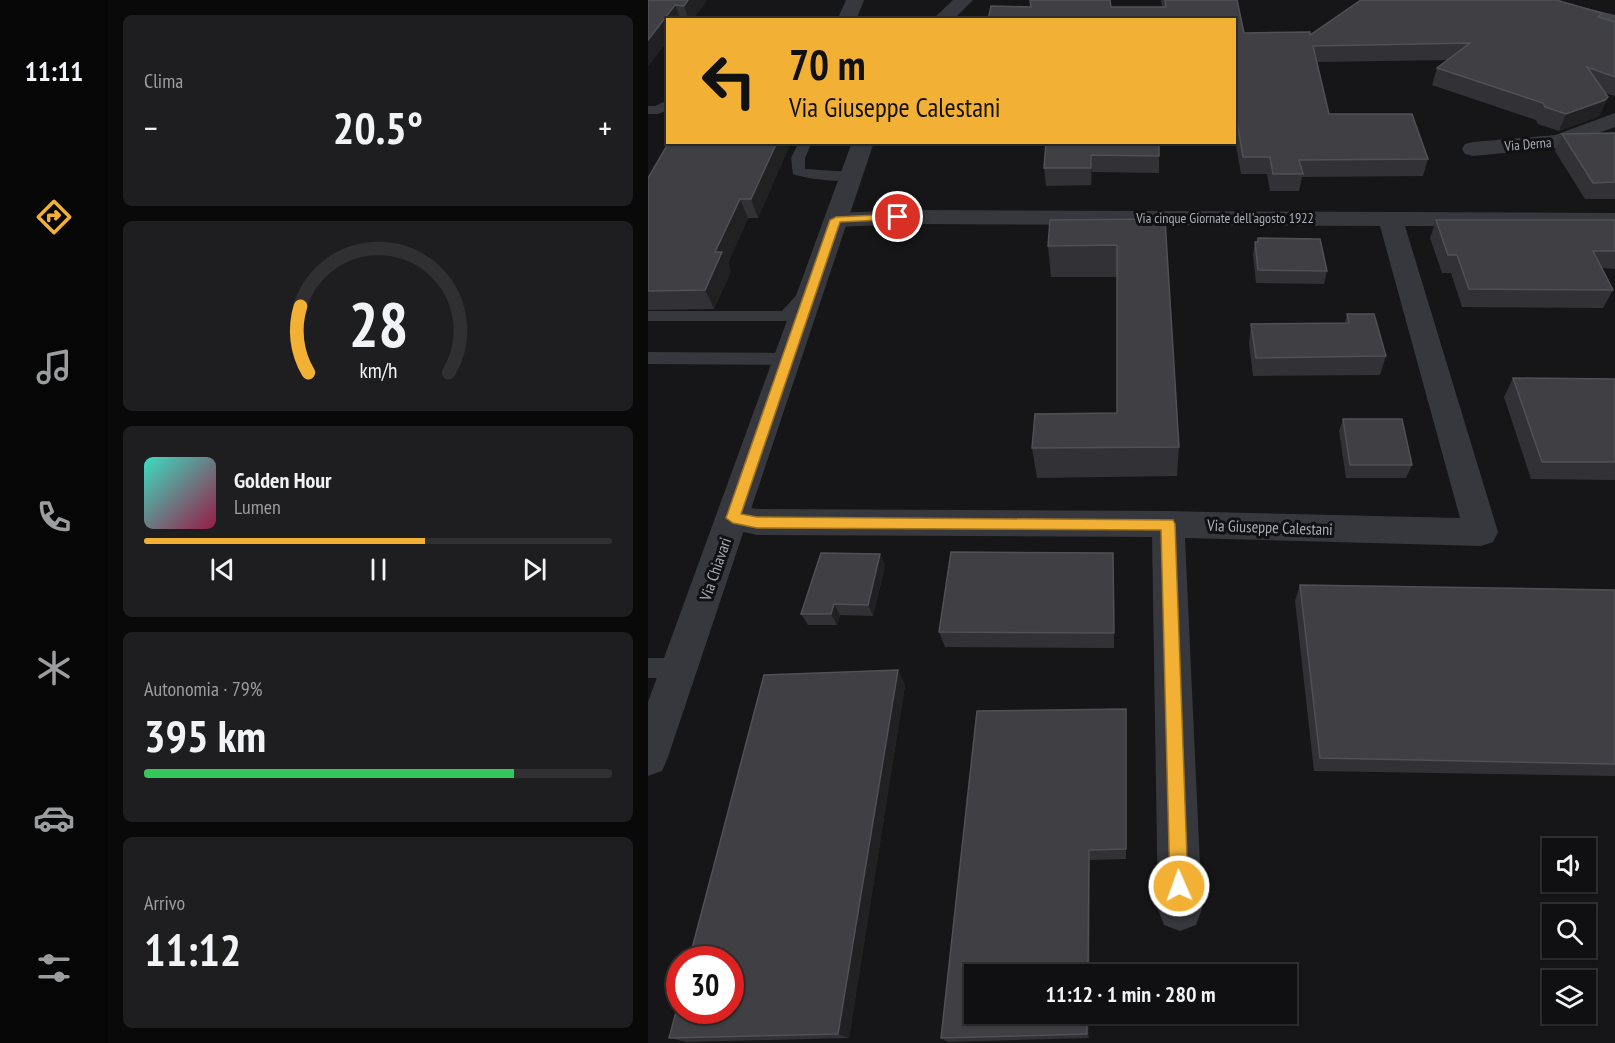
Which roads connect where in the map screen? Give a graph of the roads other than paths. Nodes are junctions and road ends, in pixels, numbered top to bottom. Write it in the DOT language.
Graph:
graph roads {
  1 [pos="855,0"];
  2 [pos="964,0"];
  3 [pos="1531,0"];
  4 [pos="1556,0"];
  5 [pos="847,18"];
  6 [pos="943,18"];
  7 [pos="1615,21"];
  8 [pos="666,105"];
  9 [pos="648,110"];
  10 [pos="1615,119"];
  11 [pos="805,144"];
  12 [pos="862,144"];
  13 [pos="1473,149"];
  14 [pos="851,176"];
  15 [pos="1390,218"];
  16 [pos="836,220"];
  17 [pos="1615,220"];
  18 [pos="810,291"];
  19 [pos="648,316"];
  20 [pos="648,358"];
  21 [pos="787,359"];
  22 [pos="733,518"];
  23 [pos="1168,524"];
  24 [pos="648,668"];
  25 [pos="680,668"];
  26 [pos="648,757"];
  27 [pos="1180,909"];
  1 -- 5 [label="street"];
  2 -- 6 [label="street"];
  3 -- 7 [label="main road"];
  4 -- 7 [label="main road"];
  8 -- 9 [label="lane"];
  10 -- 13 [label="street, Via Derna"];
  11 -- 14 [label="lane"];
  12 -- 14 [label="street, Via Chiavari"];
  14 -- 16 [label="street, Via Chiavari"];
  15 -- 16 [label="street, Via cinque Giornate dell'agosto 1922"];
  15 -- 17 [label="street, Via cinque Giornate dell'agosto 1922"];
  15 -- 23 [label="street, Via Giuseppe Calestani"];
  16 -- 18 [label="street, Via Chiavari"];
  18 -- 19 [label="lane"];
  18 -- 21 [label="street, Via Chiavari"];
  20 -- 21 [label="lane"];
  21 -- 22 [label="street, Via Chiavari"];
  22 -- 23 [label="street, Via Giuseppe Calestani"];
  22 -- 25 [label="street, Via Chiavari"];
  23 -- 27 [label="street"];
  24 -- 25 [label="lane"];
  25 -- 26 [label="street, Via Chiavari"];
}
